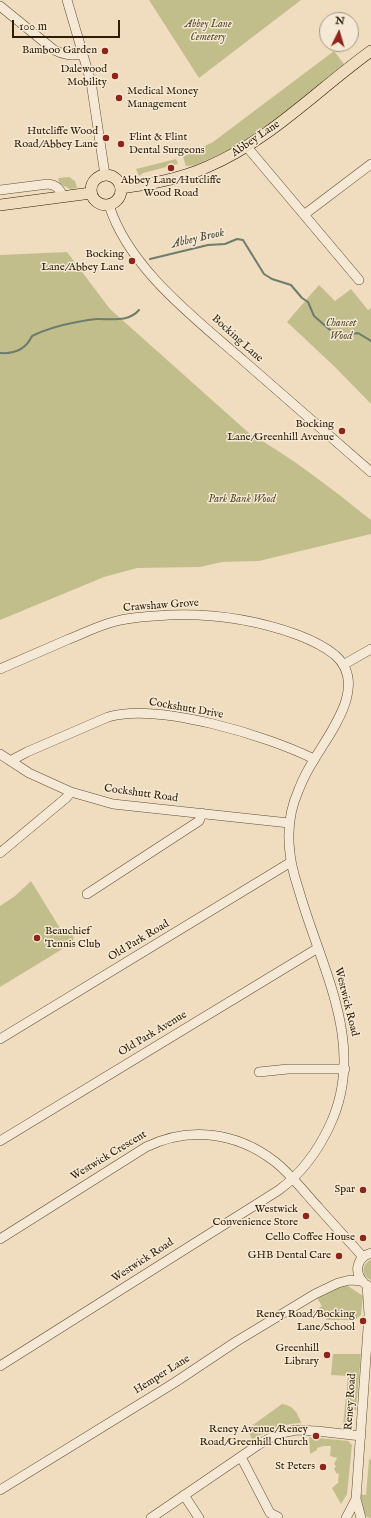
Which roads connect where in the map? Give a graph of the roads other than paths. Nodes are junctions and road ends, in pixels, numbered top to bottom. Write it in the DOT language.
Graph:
graph roads {
  1 [pos="67,0"];
  2 [pos="0,6"];
  3 [pos="371,51"];
  4 [pos="82,54"];
  5 [pos="247,147"];
  6 [pos="371,164"];
  7 [pos="105,175"];
  8 [pos="122,188"];
  9 [pos="0,190"];
  10 [pos="91,193"];
  11 [pos="63,197"];
  12 [pos="0,205"];
  13 [pos="109,206"];
  14 [pos="305,214"];
  15 [pos="359,280"];
  16 [pos="371,472"];
  17 [pos="371,649"];
  18 [pos="343,665"];
  19 [pos="0,669"];
  20 [pos="0,754"];
  21 [pos="314,759"];
  22 [pos="10,761"];
  23 [pos="71,792"];
  24 [pos="202,813"];
  25 [pos="289,823"];
  26 [pos="0,853"];
  27 [pos="291,862"];
  28 [pos="87,894"];
  29 [pos="318,948"];
  30 [pos="0,1040"];
  31 [pos="345,1069"];
  32 [pos="259,1072"];
  33 [pos="0,1141"];
  34 [pos="293,1180"];
  35 [pos="0,1239"];
  36 [pos="367,1255"];
  37 [pos="357,1269"];
  38 [pos="338,1283"];
  39 [pos="366,1284"];
  40 [pos="370,1305"];
  41 [pos="0,1366"];
  42 [pos="361,1436"];
  43 [pos="241,1456"];
  44 [pos="0,1490"];
  45 [pos="184,1495"];
  46 [pos="356,1499"];
  47 [pos="278,1517"];
  48 [pos="151,1518"];
  49 [pos="199,1518"];
  50 [pos="346,1518"];
  51 [pos="361,1518"];
  1 -- 4 [label="street"];
  2 -- 4 [label="street"];
  3 -- 5 [label="main road, Abbey Lane"];
  4 -- 7 [label="street"];
  5 -- 8 [label="main road, Abbey Lane"];
  5 -- 14 [label="street"];
  6 -- 14 [label="street"];
  7 -- 8 [label="main road"];
  7 -- 10 [label="main road"];
  8 -- 13 [label="main road"];
  9 -- 11 [label="street"];
  10 -- 11 [label="main road"];
  10 -- 13 [label="main road"];
  11 -- 12 [label="main road"];
  13 -- 16 [label="street, Bocking Lane"];
  14 -- 15 [label="street"];
  17 -- 18 [label="street"];
  18 -- 19 [label="street, Crawshaw Grove"];
  18 -- 21 [label="street, Westwick Road"];
  20 -- 22 [label="street, Cockshutt Road"];
  21 -- 22 [label="street, Cockshutt Drive"];
  21 -- 25 [label="street, Westwick Road"];
  22 -- 23 [label="street, Cockshutt Road"];
  23 -- 24 [label="street, Cockshutt Road"];
  23 -- 26 [label="street"];
  24 -- 25 [label="street, Cockshutt Road"];
  24 -- 28 [label="street"];
  25 -- 27 [label="street, Westwick Road"];
  27 -- 29 [label="street, Westwick Road"];
  27 -- 30 [label="street, Old Park Road"];
  29 -- 31 [label="street, Westwick Road"];
  29 -- 33 [label="street, Old Park Avenue"];
  31 -- 32 [label="street"];
  31 -- 34 [label="street, Westwick Road"];
  34 -- 35 [label="street, Westwick Crescent"];
  34 -- 36 [label="street, Westwick Crescent"];
  34 -- 41 [label="street, Westwick Road"];
  36 -- 37 [label="street"];
  37 -- 38 [label="street, Hemper Lane"];
  37 -- 39 [label="street, Reney Road"];
  38 -- 39 [label="street, Hemper Lane"];
  38 -- 44 [label="street, Hemper Lane"];
  39 -- 40 [label="street, Reney Road"];
  40 -- 42 [label="street, Reney Road"];
  42 -- 43 [label="street"];
  42 -- 46 [label="street, Reney Road"];
  43 -- 45 [label="street"];
  43 -- 47 [label="street"];
  45 -- 48 [label="street"];
  45 -- 49 [label="street"];
  46 -- 50 [label="street, Reney Road"];
  46 -- 51 [label="street, Reney Road"];
}
